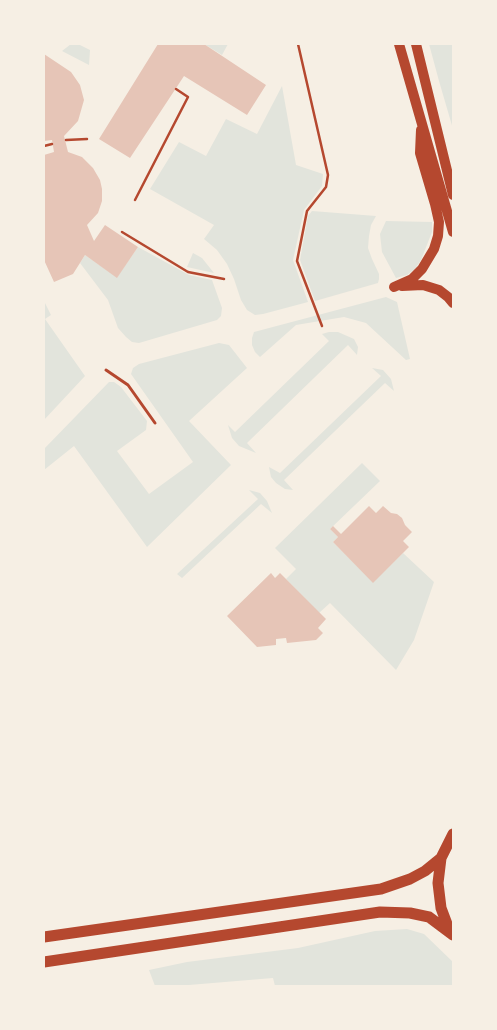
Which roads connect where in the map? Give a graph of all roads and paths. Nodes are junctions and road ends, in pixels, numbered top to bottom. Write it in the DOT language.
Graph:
graph roads {
  1 [pos="298,44"];
  2 [pos="399,44"];
  3 [pos="416,44"];
  4 [pos="176,89"];
  5 [pos="421,122"];
  6 [pos="87,139"];
  7 [pos="66,140"];
  8 [pos="52,144"];
  9 [pos="44,146"];
  10 [pos="453,195"];
  11 [pos="135,200"];
  12 [pos="122,232"];
  13 [pos="453,232"];
  14 [pos="224,279"];
  15 [pos="453,303"];
  16 [pos="322,326"];
  17 [pos="106,370"];
  18 [pos="155,423"];
  19 [pos="453,834"];
  20 [pos="441,858"];
  21 [pos="452,933"];
  22 [pos="44,937"];
  23 [pos="44,962"];
  1 -- 16 [label="path"];
  2 -- 5 [label="main road"];
  3 -- 10 [label="main road"];
  4 -- 11 [label="path"];
  5 -- 13 [label="main road"];
  5 -- 15 [label="main road"];
  6 -- 7 [label="path"];
  8 -- 9 [label="path"];
  12 -- 14 [label="path"];
  17 -- 18 [label="lane"];
  19 -- 20 [label="highway"];
  20 -- 21 [label="highway"];
  20 -- 22 [label="highway"];
  21 -- 23 [label="highway"];
}
